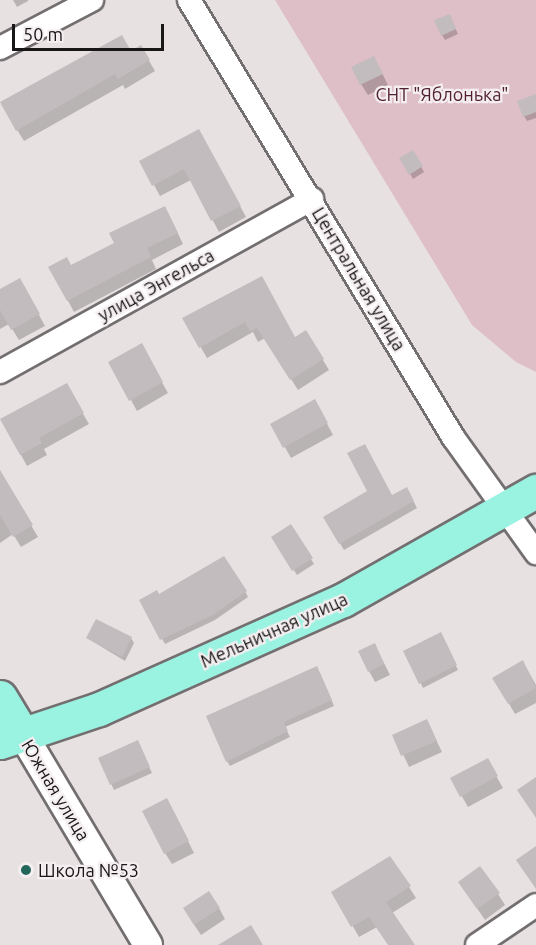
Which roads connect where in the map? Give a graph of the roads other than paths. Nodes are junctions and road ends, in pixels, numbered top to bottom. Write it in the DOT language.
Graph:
graph roads {
  1 [pos="92,0"];
  2 [pos="189,0"];
  3 [pos="0,48"];
  4 [pos="312,199"];
  5 [pos="0,372"];
  6 [pos="536,491"];
  7 [pos="505,510"];
  8 [pos="536,553"];
  9 [pos="0,697"];
  10 [pos="12,738"];
  11 [pos="536,905"];
  12 [pos="148,945"];
  13 [pos="477,945"];
  1 -- 3 [label="street"];
  2 -- 4 [label="street, Центральная улица"];
  4 -- 5 [label="street, улица Энгельса"];
  4 -- 7 [label="street, Центральная улица"];
  6 -- 7 [label="main road, Мельничная улица"];
  7 -- 8 [label="street, Центральная улица"];
  7 -- 10 [label="main road, Мельничная улица"];
  9 -- 10 [label="main road, Южная улица"];
  10 -- 12 [label="street, Южная улица"];
  11 -- 13 [label="street"];
}
